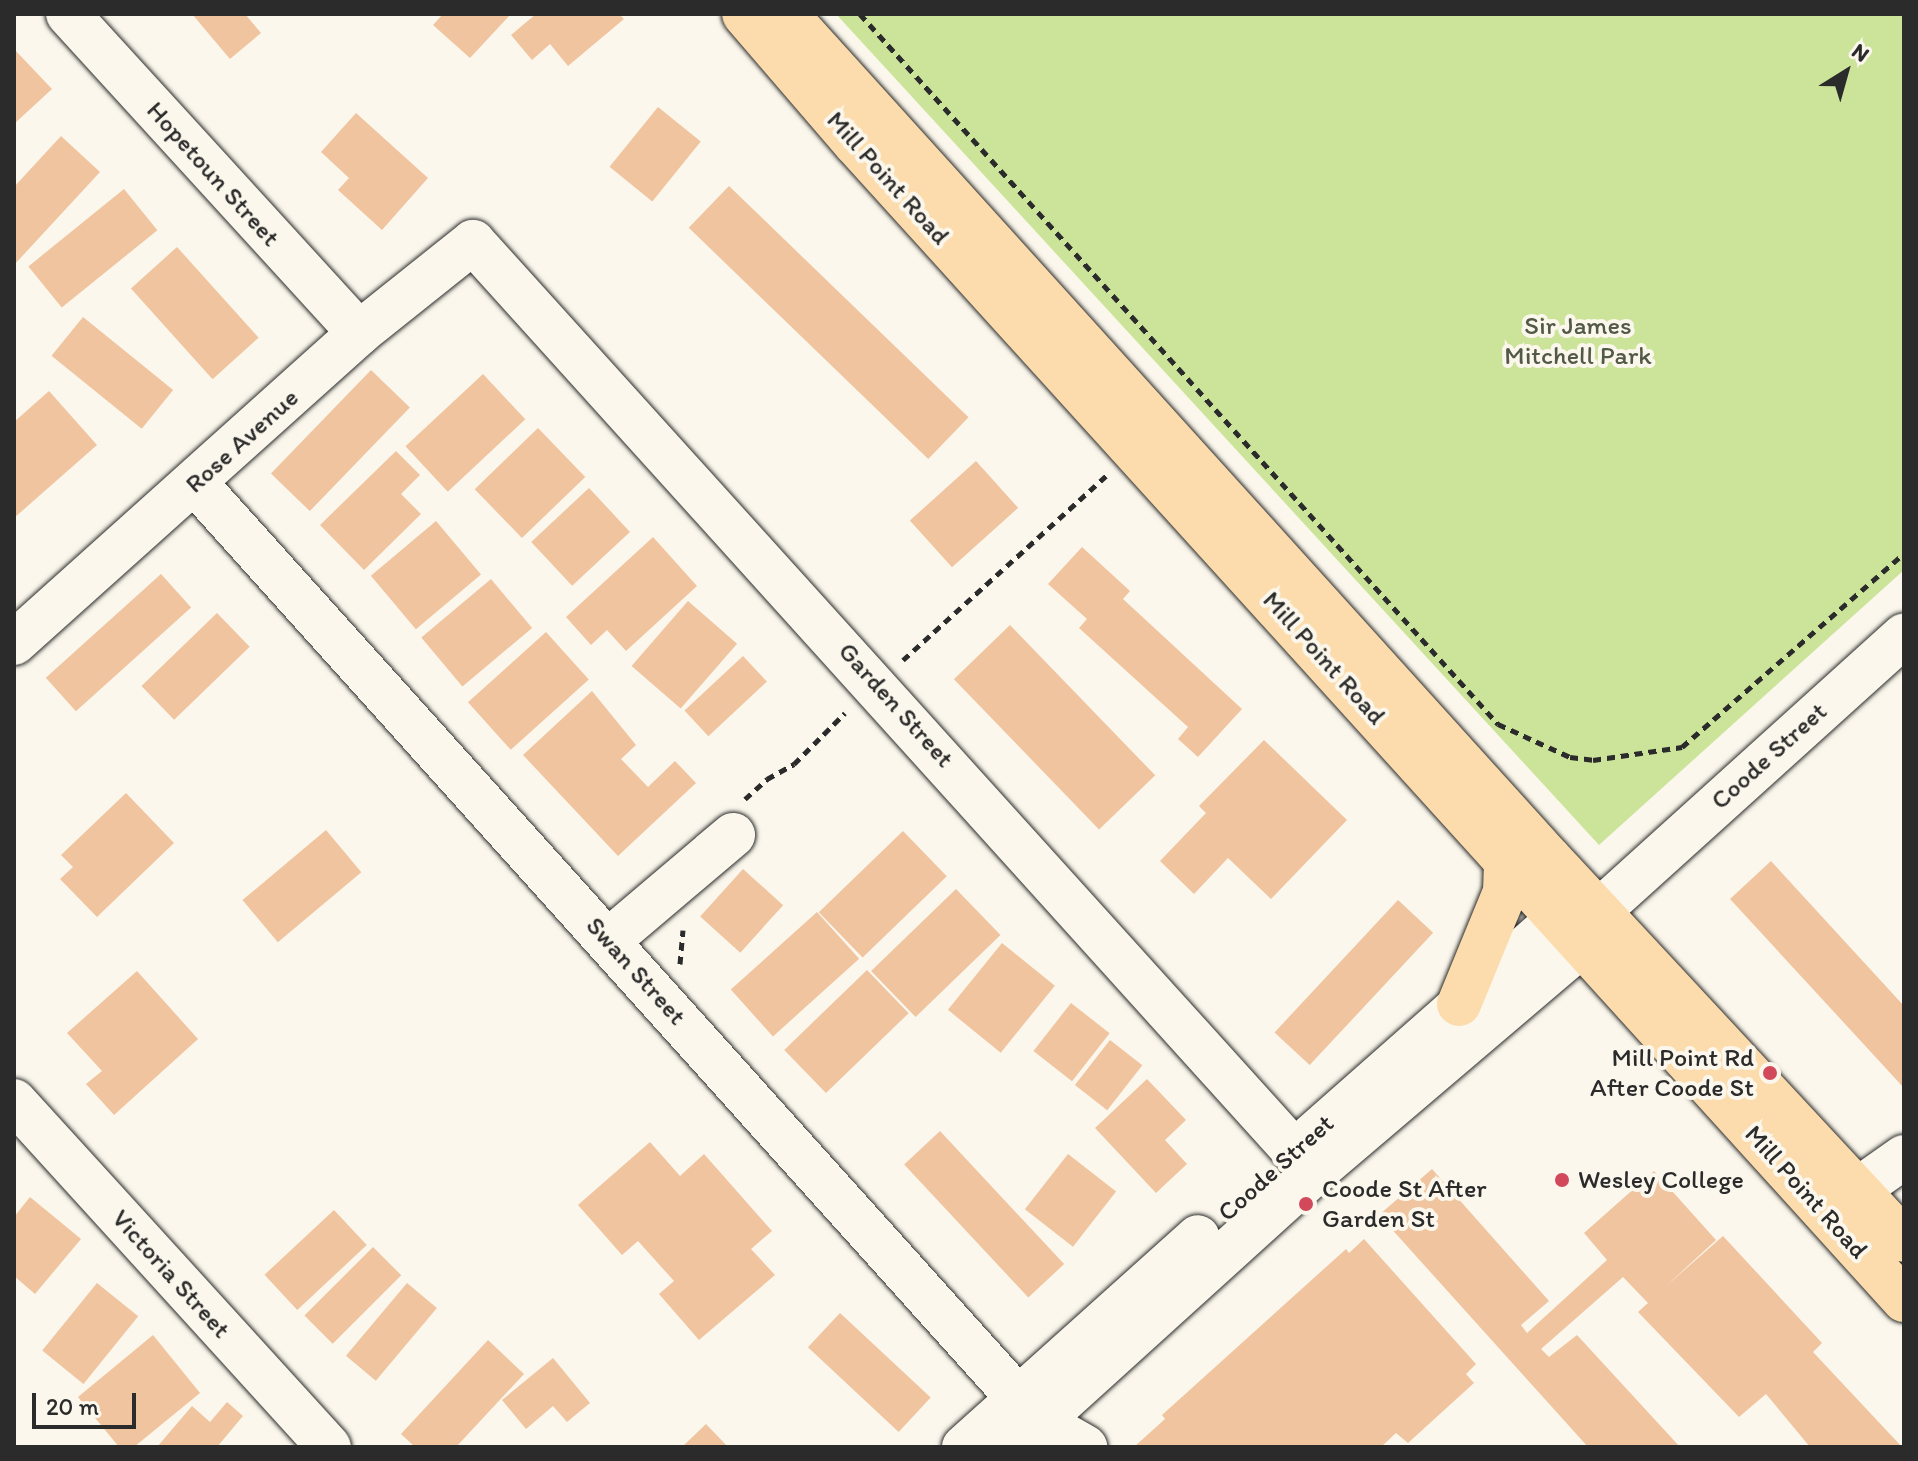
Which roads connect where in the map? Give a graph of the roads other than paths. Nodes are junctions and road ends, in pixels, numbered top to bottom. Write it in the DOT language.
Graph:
graph roads {
  1 [pos="68,14"];
  2 [pos="744,14"];
  3 [pos="786,14"];
  4 [pos="473,242"];
  5 [pos="359,333"];
  6 [pos="196,484"];
  7 [pos="1904,635"];
  8 [pos="14,643"];
  9 [pos="733,835"];
  10 [pos="1506,861"];
  11 [pos="1580,925"];
  12 [pos="608,941"];
  13 [pos="1459,1004"];
  14 [pos="14,1101"];
  15 [pos="1904,1157"];
  16 [pos="1304,1162"];
  17 [pos="1860,1188"];
  18 [pos="1904,1240"];
  19 [pos="1904,1300"];
  20 [pos="1024,1423"];
  21 [pos="329,1447"];
  22 [pos="964,1447"];
  23 [pos="1085,1447"];
  1 -- 5 [label="street, Hopetoun Street"];
  2 -- 10 [label="main road, Mill Point Road"];
  3 -- 11 [label="main road, Mill Point Road"];
  4 -- 5 [label="street, Rose Avenue"];
  4 -- 16 [label="street, Garden Street"];
  5 -- 6 [label="street, Rose Avenue"];
  6 -- 8 [label="street, Rose Avenue"];
  6 -- 12 [label="street, Swan Street"];
  7 -- 11 [label="street, Coode Street"];
  9 -- 12 [label="street"];
  10 -- 11 [label="main road, Mill Point Road"];
  10 -- 13 [label="main road"];
  11 -- 13 [label="street, Coode Street"];
  11 -- 16 [label="street, Coode Street"];
  11 -- 17 [label="main road, Mill Point Road"];
  11 -- 19 [label="main road, Mill Point Road"];
  12 -- 20 [label="street, Swan Street"];
  13 -- 16 [label="street, Coode Street"];
  14 -- 21 [label="street, Victoria Street"];
  15 -- 17 [label="street"];
  16 -- 20 [label="street, Coode Street"];
  17 -- 18 [label="main road, Mill Point Road"];
  20 -- 22 [label="street, Coode Street"];
  20 -- 23 [label="street, Swan Street"];
}
